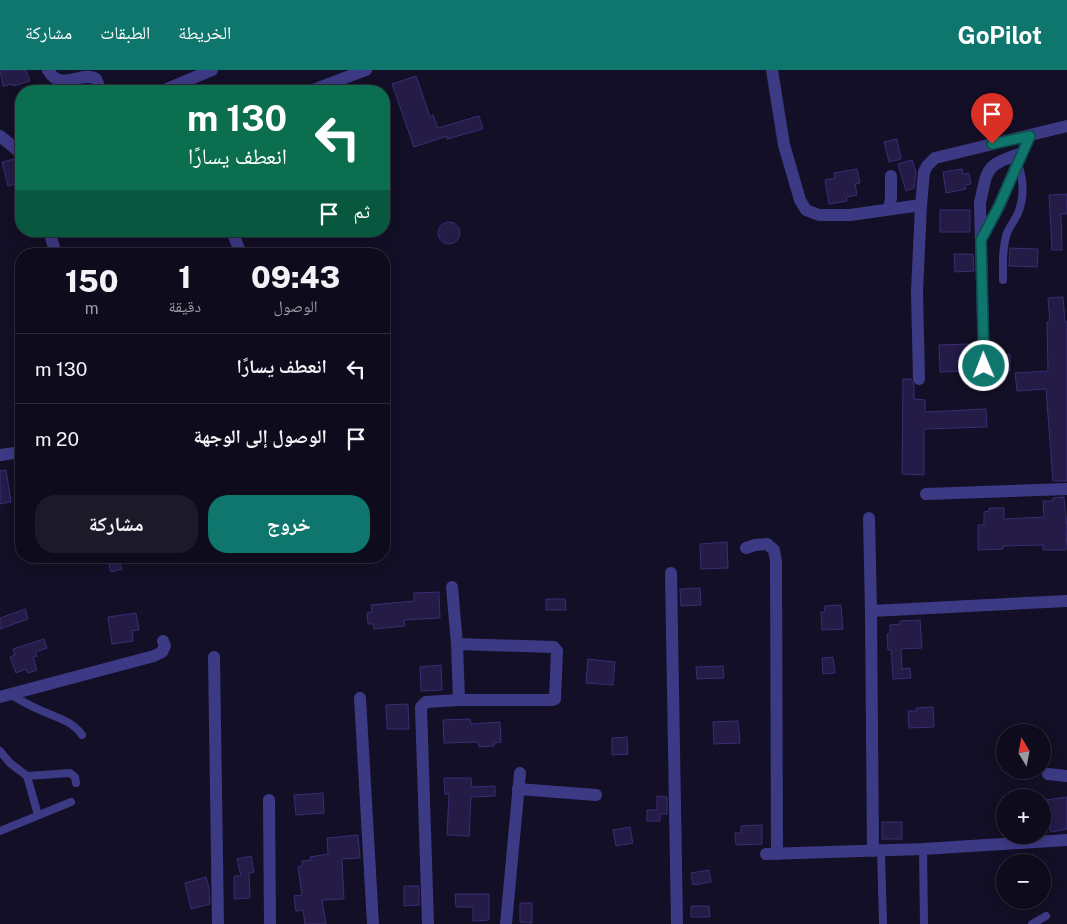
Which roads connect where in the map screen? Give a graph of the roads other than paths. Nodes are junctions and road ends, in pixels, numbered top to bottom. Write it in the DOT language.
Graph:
graph roads {
  1 [pos="48,70"];
  2 [pos="212,70"];
  3 [pos="366,70"];
  4 [pos="772,70"];
  5 [pos="98,85"];
  6 [pos="176,85"];
  7 [pos="326,85"];
  8 [pos="1067,126"];
  9 [pos="0,136"];
  10 [pos="1030,136"];
  11 [pos="15,146"];
  12 [pos="1020,158"];
  13 [pos="891,176"];
  14 [pos="921,205"];
  15 [pos="889,209"];
  16 [pos="981,240"];
  17 [pos="1003,280"];
  18 [pos="984,366"];
  19 [pos="919,379"];
  20 [pos="15,453"];
  21 [pos="0,455"];
  22 [pos="1067,490"];
  23 [pos="926,494"];
  24 [pos="869,518"];
  25 [pos="746,548"];
  26 [pos="671,573"];
  27 [pos="452,587"];
  28 [pos="1067,601"];
  29 [pos="871,611"];
  30 [pos="164,641"];
  31 [pos="457,644"];
  32 [pos="214,657"];
  33 [pos="5,696"];
  34 [pos="360,698"];
  35 [pos="459,700"];
  36 [pos="82,735"];
  37 [pos="0,751"];
  38 [pos="520,773"];
  39 [pos="1051,774"];
  40 [pos="27,776"];
  41 [pos="1067,776"];
  42 [pos="76,783"];
  43 [pos="518,789"];
  44 [pos="596,795"];
  45 [pos="269,800"];
  46 [pos="71,802"];
  47 [pos="38,815"];
  48 [pos="0,831"];
  49 [pos="1067,840"];
  50 [pos="922,849"];
  51 [pos="877,851"];
  52 [pos="1046,916"];
  53 [pos="218,924"];
  54 [pos="270,924"];
  55 [pos="374,924"];
  56 [pos="428,924"];
  57 [pos="506,924"];
  58 [pos="677,924"];
  59 [pos="883,924"];
  60 [pos="924,924"];
  61 [pos="1032,924"];
  1 -- 5 [label="street"];
  2 -- 6 [label="street"];
  3 -- 7 [label="street"];
  4 -- 15 [label="street"];
  8 -- 10 [label="street"];
  9 -- 11 [label="street"];
  10 -- 12 [label="street"];
  10 -- 14 [label="street"];
  12 -- 16 [label="street"];
  12 -- 16 [label="street"];
  12 -- 17 [label="lane"];
  13 -- 15 [label="street"];
  14 -- 15 [label="street"];
  14 -- 19 [label="street"];
  16 -- 18 [label="street"];
  20 -- 21 [label="street"];
  22 -- 23 [label="street"];
  24 -- 29 [label="street"];
  25 -- 51 [label="street"];
  26 -- 58 [label="street"];
  27 -- 31 [label="street"];
  28 -- 29 [label="street"];
  29 -- 51 [label="street"];
  30 -- 33 [label="street"];
  31 -- 35 [label="street"];
  31 -- 35 [label="street"];
  32 -- 53 [label="street"];
  33 -- 36 [label="lane"];
  34 -- 55 [label="street"];
  35 -- 56 [label="street"];
  37 -- 40 [label="lane"];
  38 -- 43 [label="street"];
  39 -- 41 [label="street"];
  40 -- 42 [label="lane"];
  40 -- 47 [label="lane"];
  43 -- 44 [label="street"];
  43 -- 57 [label="street"];
  45 -- 54 [label="street"];
  46 -- 47 [label="lane"];
  47 -- 48 [label="lane"];
  49 -- 50 [label="street"];
  50 -- 51 [label="street"];
  50 -- 60 [label="lane"];
  51 -- 59 [label="lane"];
  52 -- 61 [label="lane"];
}
